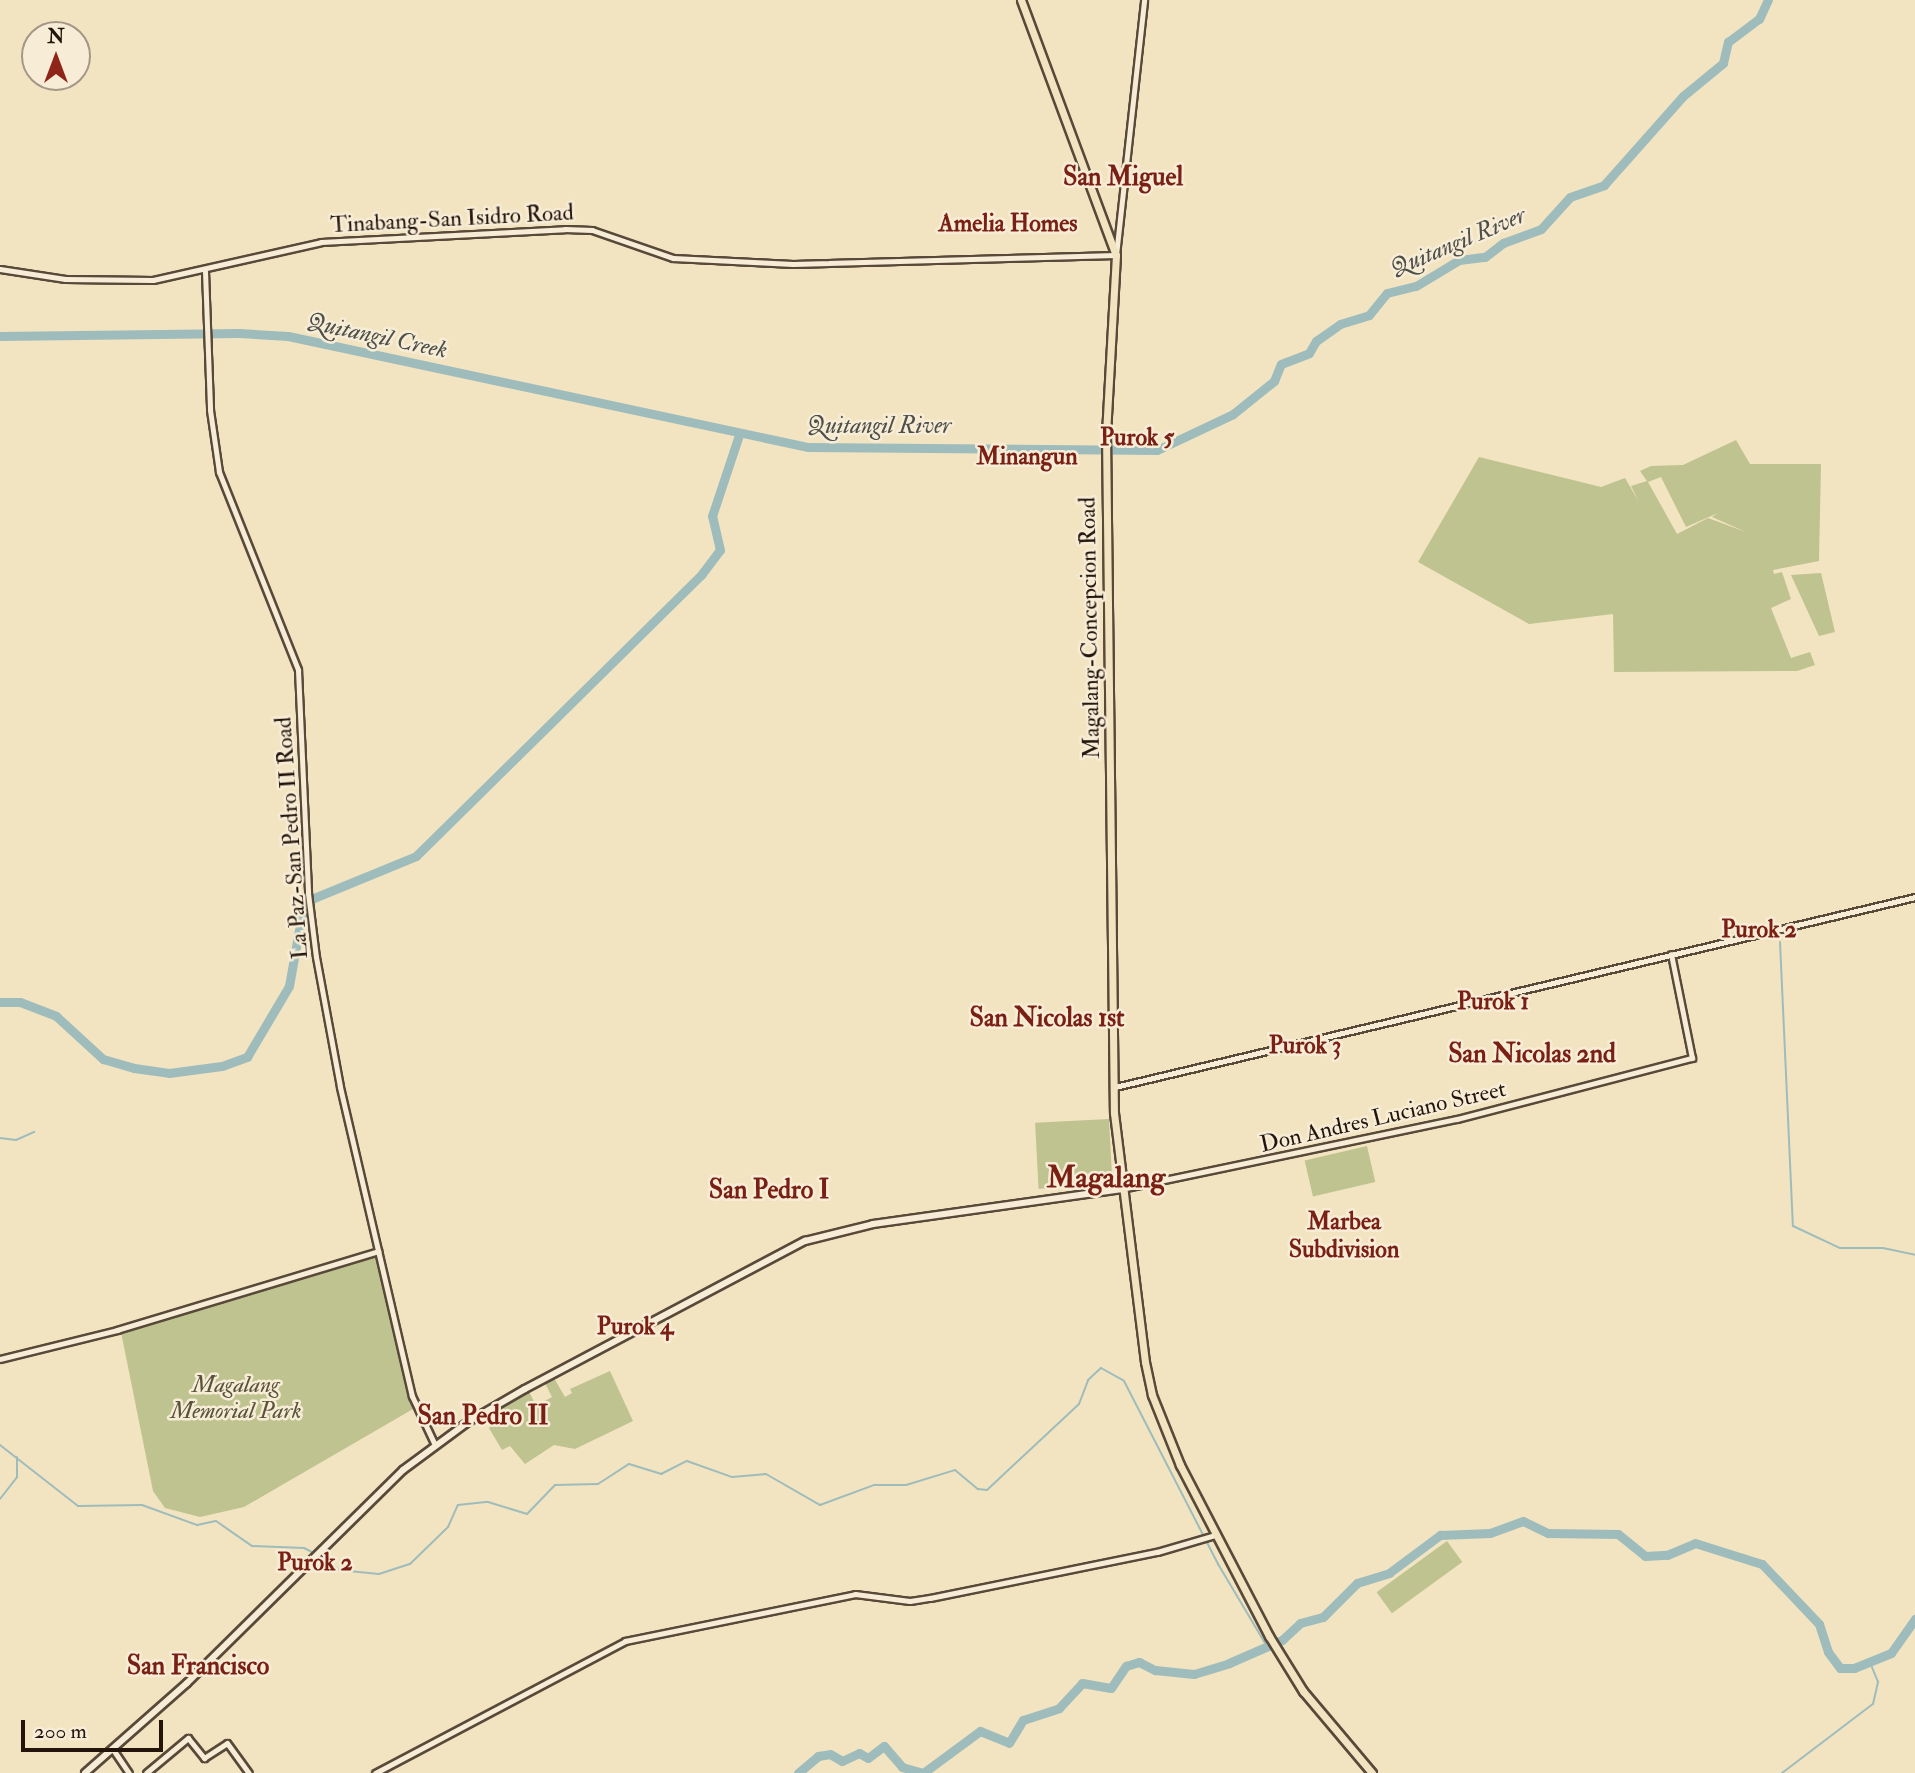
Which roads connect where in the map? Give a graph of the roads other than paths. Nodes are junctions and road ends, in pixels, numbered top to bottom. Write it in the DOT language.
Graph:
graph roads {
  1 [pos="1021,0"];
  2 [pos="1144,0"];
  3 [pos="1116,255"];
  4 [pos="0,269"];
  5 [pos="205,271"];
  6 [pos="1915,897"];
  7 [pos="1671,954"];
  8 [pos="1115,1087"];
  9 [pos="1121,1189"];
  10 [pos="379,1251"];
  11 [pos="0,1359"];
  12 [pos="435,1445"];
  13 [pos="1209,1538"];
  14 [pos="112,1748"];
  15 [pos="85,1773"];
  16 [pos="129,1773"];
  17 [pos="146,1773"];
  18 [pos="249,1773"];
  19 [pos="374,1773"];
  20 [pos="1372,1773"];
  1 -- 3 [label="main road, Magalang-Concepcion Road"];
  2 -- 3 [label="street"];
  3 -- 5 [label="street, Tinabang-San Isidro Road"];
  3 -- 8 [label="main road, Magalang-Concepcion Road"];
  4 -- 5 [label="street, Tinabang-San Isidro Road"];
  5 -- 10 [label="street, La Paz-San Pedro II Road"];
  6 -- 7 [label="street"];
  7 -- 8 [label="street"];
  7 -- 9 [label="street, Don Andres Luciano Street"];
  8 -- 9 [label="main road, Magalang-Concepcion Road"];
  9 -- 12 [label="main road"];
  9 -- 13 [label="main road, Magalang-Concepcion Road"];
  10 -- 11 [label="street"];
  10 -- 12 [label="street, La Paz-San Pedro II Road"];
  12 -- 14 [label="main road"];
  13 -- 19 [label="street"];
  13 -- 20 [label="main road, Magalang-Concepcion Road"];
  14 -- 15 [label="main road"];
  14 -- 16 [label="street"];
  17 -- 18 [label="street"];
}
